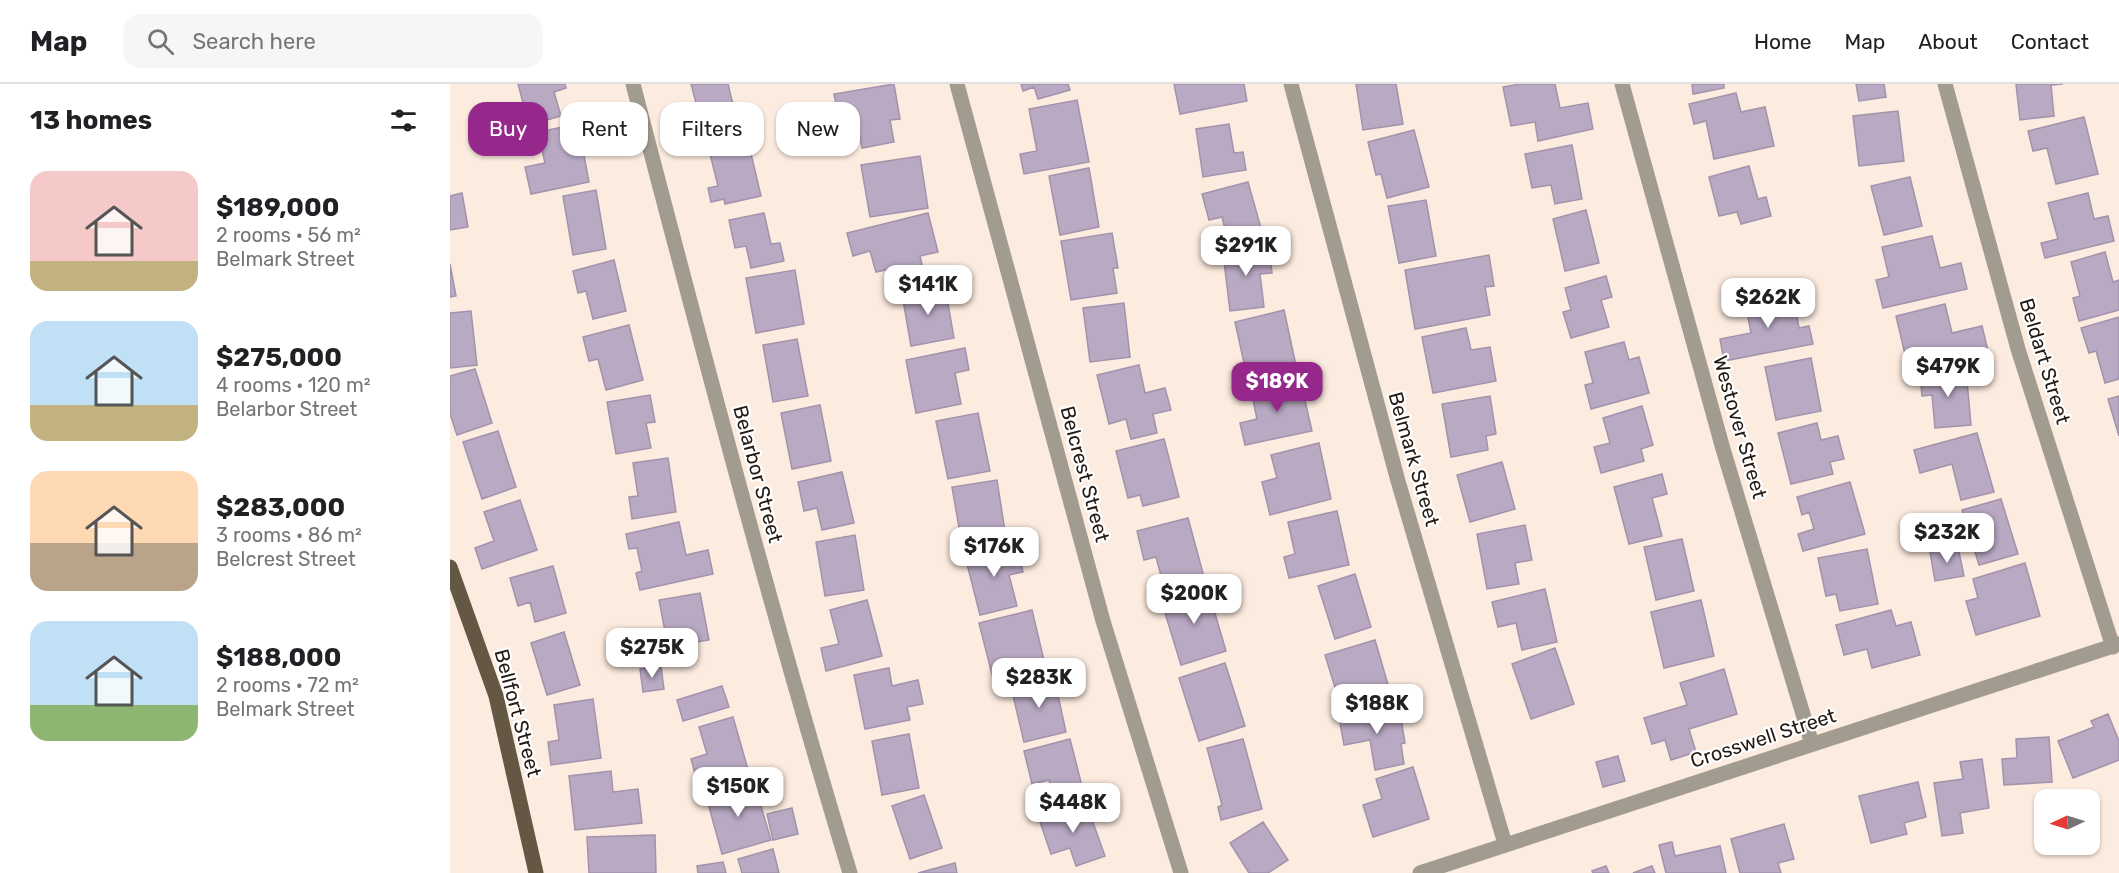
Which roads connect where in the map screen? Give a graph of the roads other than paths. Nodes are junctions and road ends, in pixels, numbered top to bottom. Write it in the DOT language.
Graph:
graph roads {
  1 [pos="633,84"];
  2 [pos="957,84"];
  3 [pos="1290,84"];
  4 [pos="1622,84"];
  5 [pos="1945,84"];
  6 [pos="450,567"];
  7 [pos="2116,646"];
  8 [pos="1812,744"];
  9 [pos="1505,844"];
  10 [pos="536,873"];
  11 [pos="850,873"];
  12 [pos="1181,873"];
  13 [pos="1420,873"];
  1 -- 11 [label="street, Belarbor Street"];
  2 -- 12 [label="street, Belcrest Street"];
  3 -- 9 [label="street, Belmark Street"];
  4 -- 8 [label="street, Westover Street"];
  5 -- 7 [label="street, Beldart Street"];
  6 -- 10 [label="main road, Bellfort Street"];
  7 -- 8 [label="street, Crosswell Street"];
  8 -- 9 [label="street, Crosswell Street"];
  9 -- 13 [label="street, Crosswell Street"];
}
